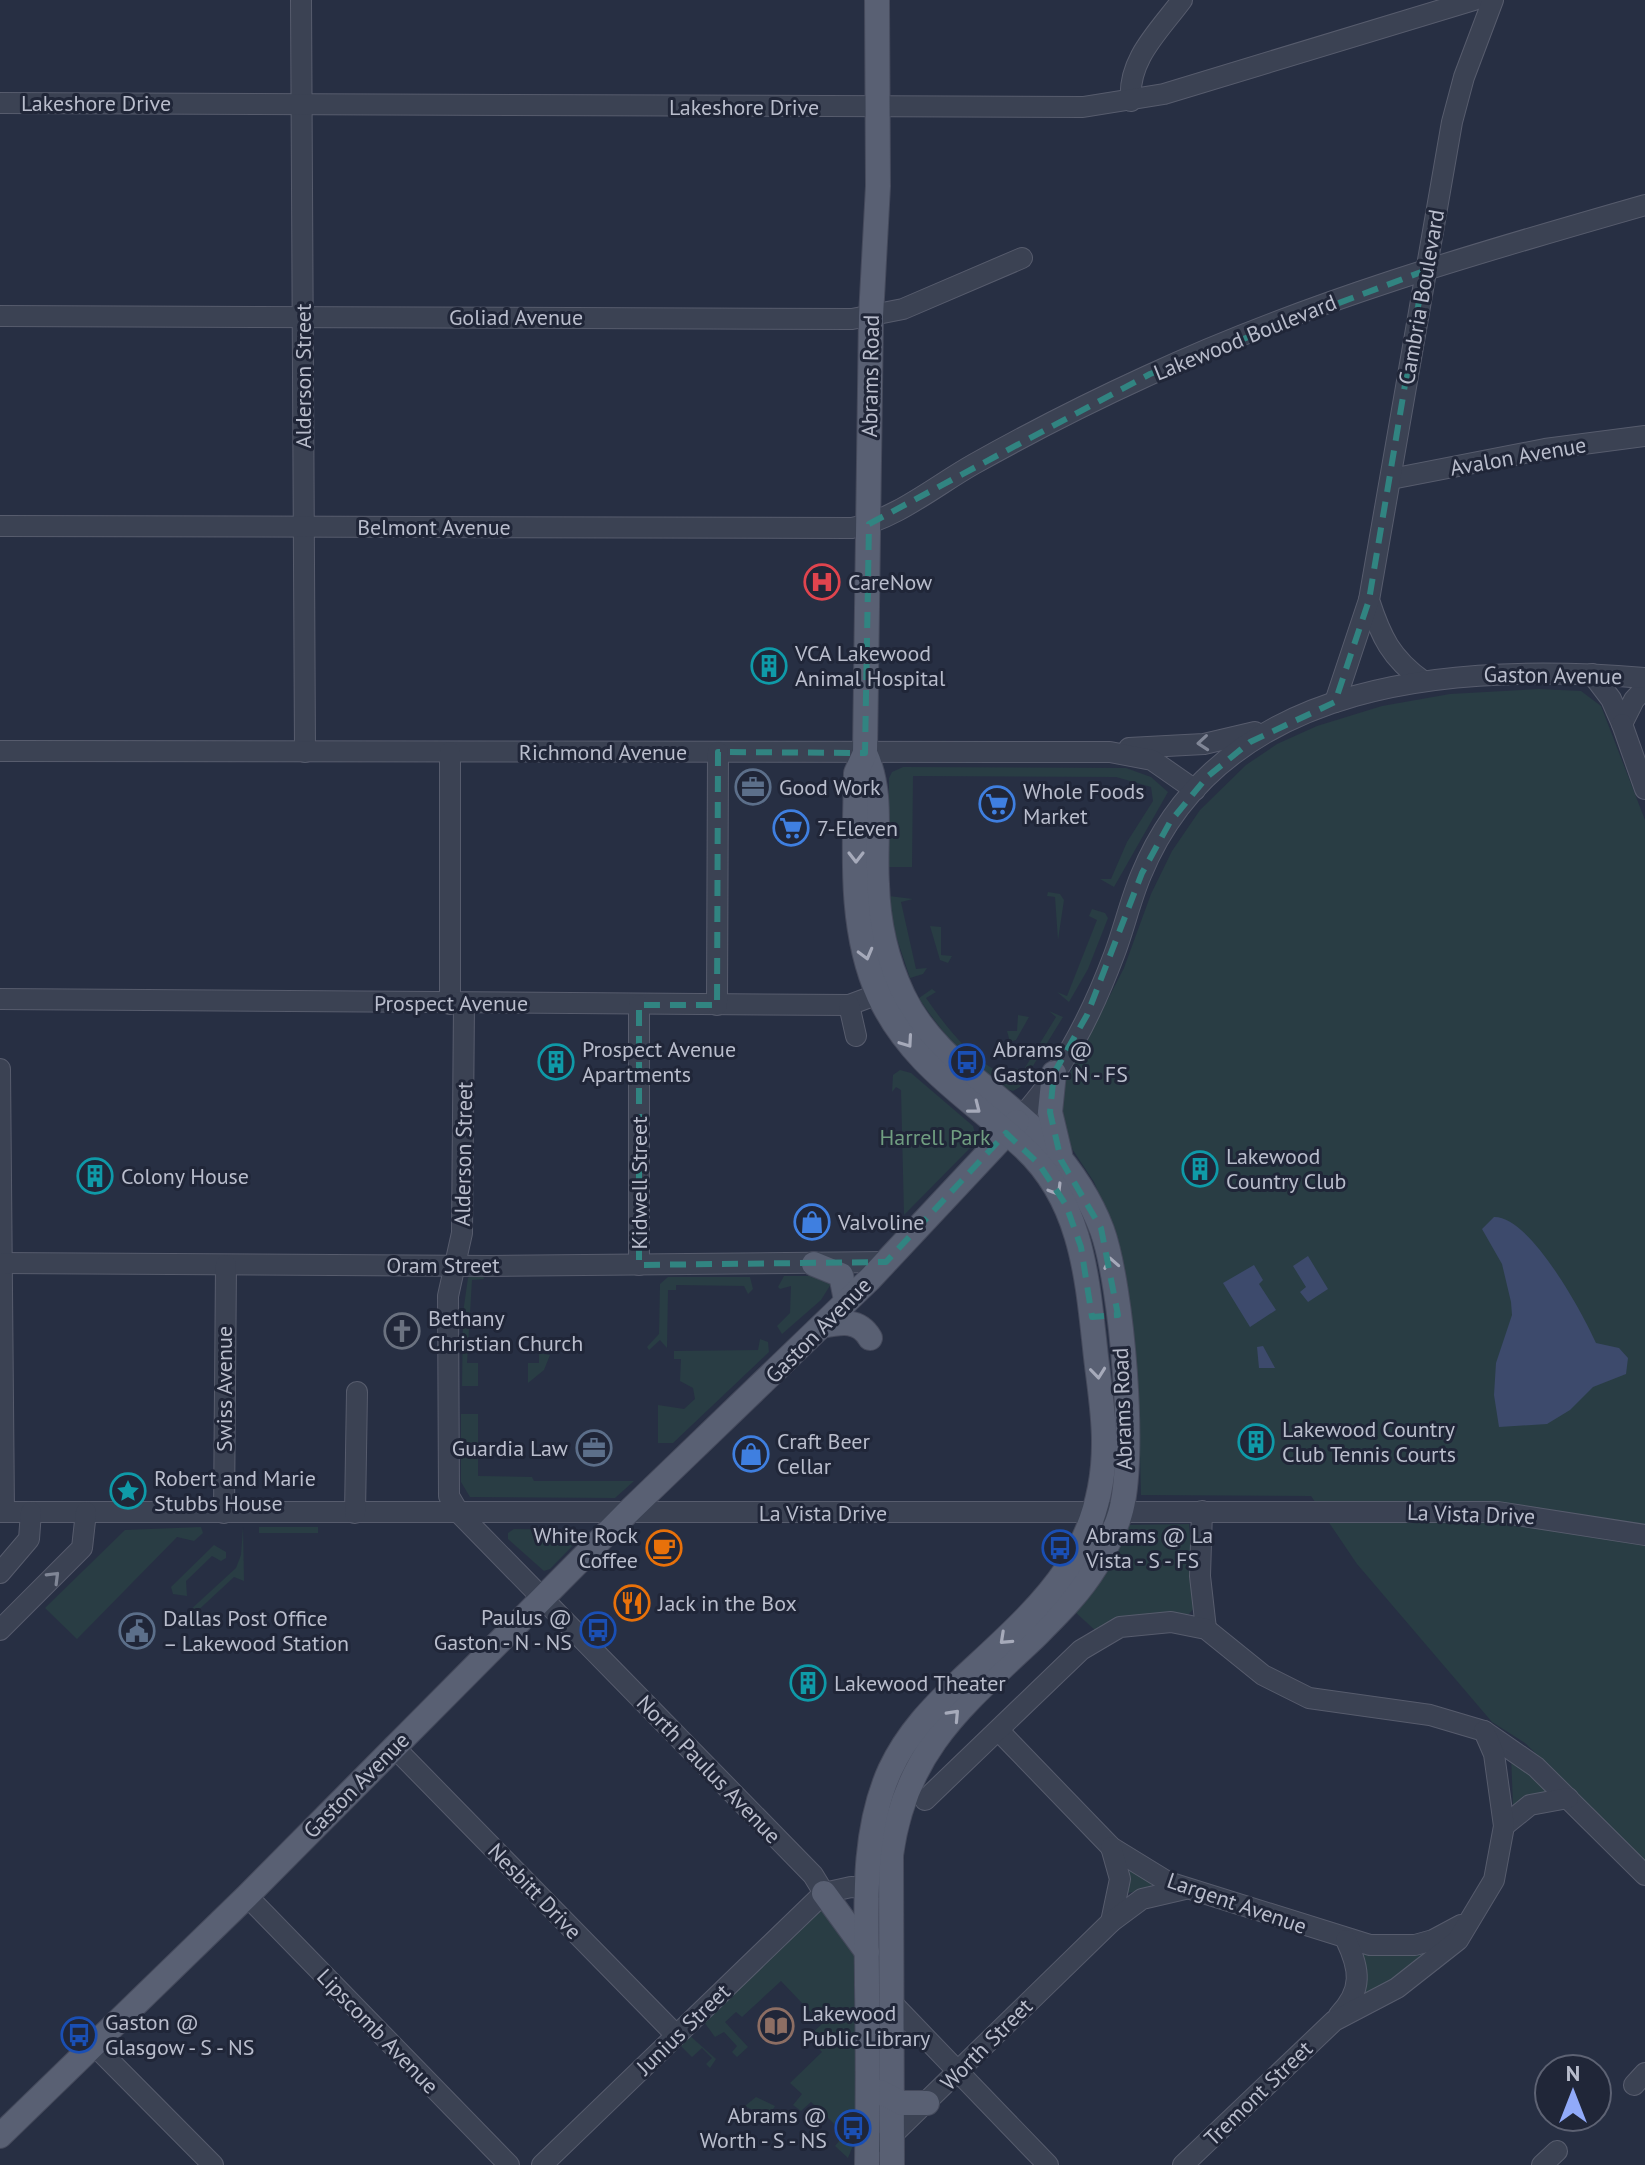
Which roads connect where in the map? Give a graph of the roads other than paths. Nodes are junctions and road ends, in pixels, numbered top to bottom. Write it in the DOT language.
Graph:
graph roads {
  1 [pos="301,0"];
  2 [pos="877,0"];
  3 [pos="1182,0"];
  4 [pos="1474,0"];
  5 [pos="1493,0"];
  6 [pos="1131,101"];
  7 [pos="0,103"];
  8 [pos="301,104"];
  9 [pos="878,108"];
  10 [pos="1645,205"];
  11 [pos="1022,258"];
  12 [pos="1424,271"];
  13 [pos="0,316"];
  14 [pos="871,316"];
  15 [pos="303,318"];
  16 [pos="1645,436"];
  17 [pos="1391,479"];
  18 [pos="869,524"];
  19 [pos="0,526"];
  20 [pos="302,527"];
  21 [pos="1369,600"];
  22 [pos="1592,674"];
  23 [pos="1645,678"];
  24 [pos="1423,681"];
  25 [pos="1645,688"];
  26 [pos="1335,702"];
  27 [pos="1622,724"];
  28 [pos="1279,725"];
  29 [pos="0,751"];
  30 [pos="305,752"];
  31 [pos="450,752"];
  32 [pos="718,752"];
  33 [pos="1110,752"];
  34 [pos="865,753"];
  35 [pos="1645,789"];
  36 [pos="1195,790"];
  37 [pos="889,990"];
  38 [pos="0,999"];
  39 [pos="457,1004"];
  40 [pos="639,1005"];
  41 [pos="717,1005"];
  42 [pos="849,1005"];
  43 [pos="856,1036"];
  44 [pos="0,1069"];
  45 [pos="1054,1073"];
  46 [pos="1014,1125"];
  47 [pos="1061,1160"];
  48 [pos="886,1262"];
  49 [pos="1,1263"];
  50 [pos="814,1264"];
  51 [pos="226,1265"];
  52 [pos="639,1265"];
  53 [pos="454,1266"];
  54 [pos="846,1300"];
  55 [pos="1118,1315"];
  56 [pos="1092,1317"];
  57 [pos="822,1326"];
  58 [pos="870,1338"];
  59 [pos="357,1392"];
  60 [pos="1202,1511"];
  61 [pos="2,1512"];
  62 [pos="31,1512"];
  63 [pos="86,1512"];
  64 [pos="1121,1512"];
  65 [pos="224,1513"];
  66 [pos="355,1513"];
  67 [pos="459,1513"];
  68 [pos="627,1513"];
  69 [pos="1095,1513"];
  70 [pos="1645,1535"];
  71 [pos="0,1573"];
  72 [pos="544,1600"];
  73 [pos="1206,1629"];
  74 [pos="0,1630"];
  75 [pos="920,1720"];
  76 [pos="999,1731"];
  77 [pos="1484,1731"];
  78 [pos="393,1746"];
  79 [pos="1568,1798"];
  80 [pos="925,1800"];
  81 [pos="1504,1826"];
  82 [pos="892,1845"];
  83 [pos="1111,1847"];
  84 [pos="1645,1875"];
  85 [pos="880,1888"];
  86 [pos="1185,1889"];
  87 [pos="824,1893"];
  88 [pos="247,1896"];
  89 [pos="1474,1915"];
  90 [pos="1111,1922"];
  91 [pos="1346,1940"];
  92 [pos="867,1952"];
  93 [pos="892,2003"];
  94 [pos="1334,2021"];
  95 [pos="676,2035"];
  96 [pos="94,2045"];
  97 [pos="956,2073"];
  98 [pos="867,2079"];
  99 [pos="892,2099"];
  100 [pos="927,2103"];
  101 [pos="0,2136"];
  102 [pos="892,2136"];
  103 [pos="865,2163"];
  104 [pos="213,2165"];
  105 [pos="509,2165"];
  106 [pos="542,2165"];
  107 [pos="892,2165"];
  108 [pos="1048,2165"];
  109 [pos="1183,2165"];
  1 -- 8 [label="street, Alderson Street"];
  2 -- 9 [label="main road, Abrams Road"];
  3 -- 6 [label="street"];
  4 -- 6 [label="street, Lakeshore Drive"];
  5 -- 12 [label="street, Cambria Boulevard"];
  6 -- 9 [label="street, Lakeshore Drive"];
  7 -- 8 [label="street, Lakeshore Drive"];
  8 -- 9 [label="street, Lakeshore Drive"];
  8 -- 15 [label="street, Alderson Street"];
  9 -- 14 [label="main road, Abrams Road"];
  10 -- 12 [label="street, Lakewood Boulevard"];
  11 -- 14 [label="street, Goliad Avenue"];
  12 -- 17 [label="street, Cambria Boulevard"];
  12 -- 18 [label="street, Lakewood Boulevard"];
  13 -- 15 [label="street, Goliad Avenue"];
  14 -- 15 [label="street, Goliad Avenue"];
  14 -- 18 [label="main road, Abrams Road"];
  15 -- 20 [label="street, Alderson Street"];
  16 -- 17 [label="street, Avalon Avenue"];
  17 -- 21 [label="street, Cambria Boulevard"];
  18 -- 20 [label="street, Belmont Avenue"];
  18 -- 34 [label="main road, Abrams Road"];
  19 -- 20 [label="street, Belmont Avenue"];
  20 -- 30 [label="street, Alderson Street"];
  21 -- 24 [label="street"];
  21 -- 26 [label="street, Cambria Boulevard"];
  22 -- 23 [label="street, Gaston Avenue"];
  22 -- 24 [label="street, Gaston Avenue"];
  22 -- 27 [label="street"];
  24 -- 26 [label="street, Gaston Avenue"];
  25 -- 27 [label="street"];
  26 -- 28 [label="street, Gaston Avenue"];
  27 -- 35 [label="street"];
  28 -- 33 [label="street, one-way"];
  28 -- 36 [label="street, Gaston Avenue"];
  29 -- 30 [label="street, Richmond Avenue"];
  30 -- 31 [label="street, Richmond Avenue"];
  31 -- 32 [label="street, Richmond Avenue"];
  31 -- 39 [label="street, Alderson Street"];
  32 -- 34 [label="street, Richmond Avenue"];
  32 -- 41 [label="street"];
  33 -- 34 [label="street, Richmond Avenue"];
  33 -- 36 [label="street, Richmond Avenue"];
  34 -- 37 [label="main road, Abrams Road"];
  36 -- 45 [label="street, Gaston Avenue"];
  37 -- 42 [label="street, Prospect Avenue"];
  37 -- 46 [label="main road, Abrams Road"];
  38 -- 39 [label="street, Prospect Avenue"];
  39 -- 40 [label="street, Prospect Avenue"];
  39 -- 53 [label="street, Alderson Street"];
  40 -- 41 [label="street, Prospect Avenue"];
  40 -- 52 [label="street, Kidwell Street"];
  41 -- 42 [label="street, Prospect Avenue"];
  42 -- 43 [label="street"];
  44 -- 49 [label="street"];
  45 -- 46 [label="street, Gaston Avenue"];
  45 -- 47 [label="main road"];
  46 -- 47 [label="main road, Abrams Road"];
  46 -- 48 [label="main road, Gaston Avenue"];
  46 -- 56 [label="main road, Abrams Road, one-way"];
  55 -- 47 [label="main road, Abrams Road, one-way"];
  48 -- 50 [label="street, Oram Street"];
  48 -- 54 [label="main road, Gaston Avenue"];
  49 -- 51 [label="street, Oram Street"];
  49 -- 61 [label="street"];
  50 -- 52 [label="street, Oram Street"];
  50 -- 54 [label="main road"];
  51 -- 53 [label="street, Oram Street"];
  51 -- 65 [label="street, Swiss Avenue"];
  52 -- 53 [label="street, Oram Street"];
  53 -- 67 [label="street, Alderson Street"];
  54 -- 57 [label="main road, Gaston Avenue"];
  55 -- 56 [label="main road"];
  55 -- 64 [label="main road, Abrams Road"];
  56 -- 69 [label="main road, Abrams Road, one-way"];
  57 -- 58 [label="main road"];
  57 -- 68 [label="main road, Gaston Avenue"];
  59 -- 66 [label="street"];
  60 -- 64 [label="street, La Vista Drive"];
  60 -- 70 [label="street, La Vista Drive"];
  60 -- 73 [label="street"];
  61 -- 62 [label="street, La Vista Drive"];
  62 -- 63 [label="street, La Vista Drive"];
  62 -- 71 [label="street"];
  63 -- 65 [label="street, La Vista Drive"];
  74 -- 63 [label="street, one-way"];
  64 -- 69 [label="street, La Vista Drive"];
  82 -- 64 [label="main road, Abrams Road, one-way"];
  65 -- 66 [label="street, La Vista Drive"];
  66 -- 67 [label="street, La Vista Drive"];
  67 -- 68 [label="street, La Vista Drive"];
  67 -- 72 [label="street, Alderson Street"];
  68 -- 69 [label="street, La Vista Drive"];
  68 -- 72 [label="main road, Gaston Avenue"];
  69 -- 75 [label="main road, Abrams Road, one-way"];
  72 -- 78 [label="main road, Gaston Avenue"];
  72 -- 87 [label="street, North Paulus Avenue"];
  73 -- 76 [label="street"];
  73 -- 77 [label="street"];
  75 -- 82 [label="main road"];
  75 -- 85 [label="main road, Abrams Road"];
  76 -- 80 [label="street"];
  76 -- 83 [label="street, Largent Avenue"];
  77 -- 79 [label="street"];
  77 -- 81 [label="street, Tremont Street"];
  78 -- 88 [label="main road, Gaston Avenue"];
  78 -- 95 [label="street, Nesbitt Drive"];
  79 -- 81 [label="street"];
  79 -- 84 [label="street"];
  81 -- 89 [label="street, Tremont Street"];
  82 -- 85 [label="main road, Abrams Road"];
  83 -- 86 [label="street, Largent Avenue"];
  83 -- 90 [label="street"];
  85 -- 87 [label="street"];
  85 -- 92 [label="main road, Abrams Road"];
  85 -- 93 [label="main road, Abrams Road"];
  86 -- 90 [label="street, Worth Street"];
  86 -- 91 [label="street, Largent Avenue"];
  87 -- 92 [label="main road"];
  87 -- 95 [label="street, Junius Street"];
  88 -- 96 [label="main road, Gaston Avenue"];
  88 -- 105 [label="street, Lipscomb Avenue"];
  89 -- 91 [label="street, Largent Avenue"];
  89 -- 94 [label="street, Tremont Street"];
  90 -- 97 [label="street, Worth Street"];
  91 -- 94 [label="street, Tremont Street"];
  92 -- 98 [label="main road, Abrams Road"];
  93 -- 97 [label="street"];
  93 -- 99 [label="main road, Abrams Road"];
  94 -- 109 [label="street, Tremont Street"];
  95 -- 106 [label="street, Junius Street"];
  96 -- 101 [label="main road, Gaston Avenue"];
  96 -- 104 [label="street"];
  97 -- 100 [label="street, Worth Street"];
  97 -- 108 [label="street"];
  98 -- 99 [label="main road"];
  98 -- 103 [label="main road, Abrams Road"];
  99 -- 100 [label="main road"];
  99 -- 102 [label="main road, Abrams Road"];
  100 -- 102 [label="street, Worth Street"];
  102 -- 103 [label="street, Worth Street"];
  102 -- 107 [label="main road, Abrams Road"];
}
